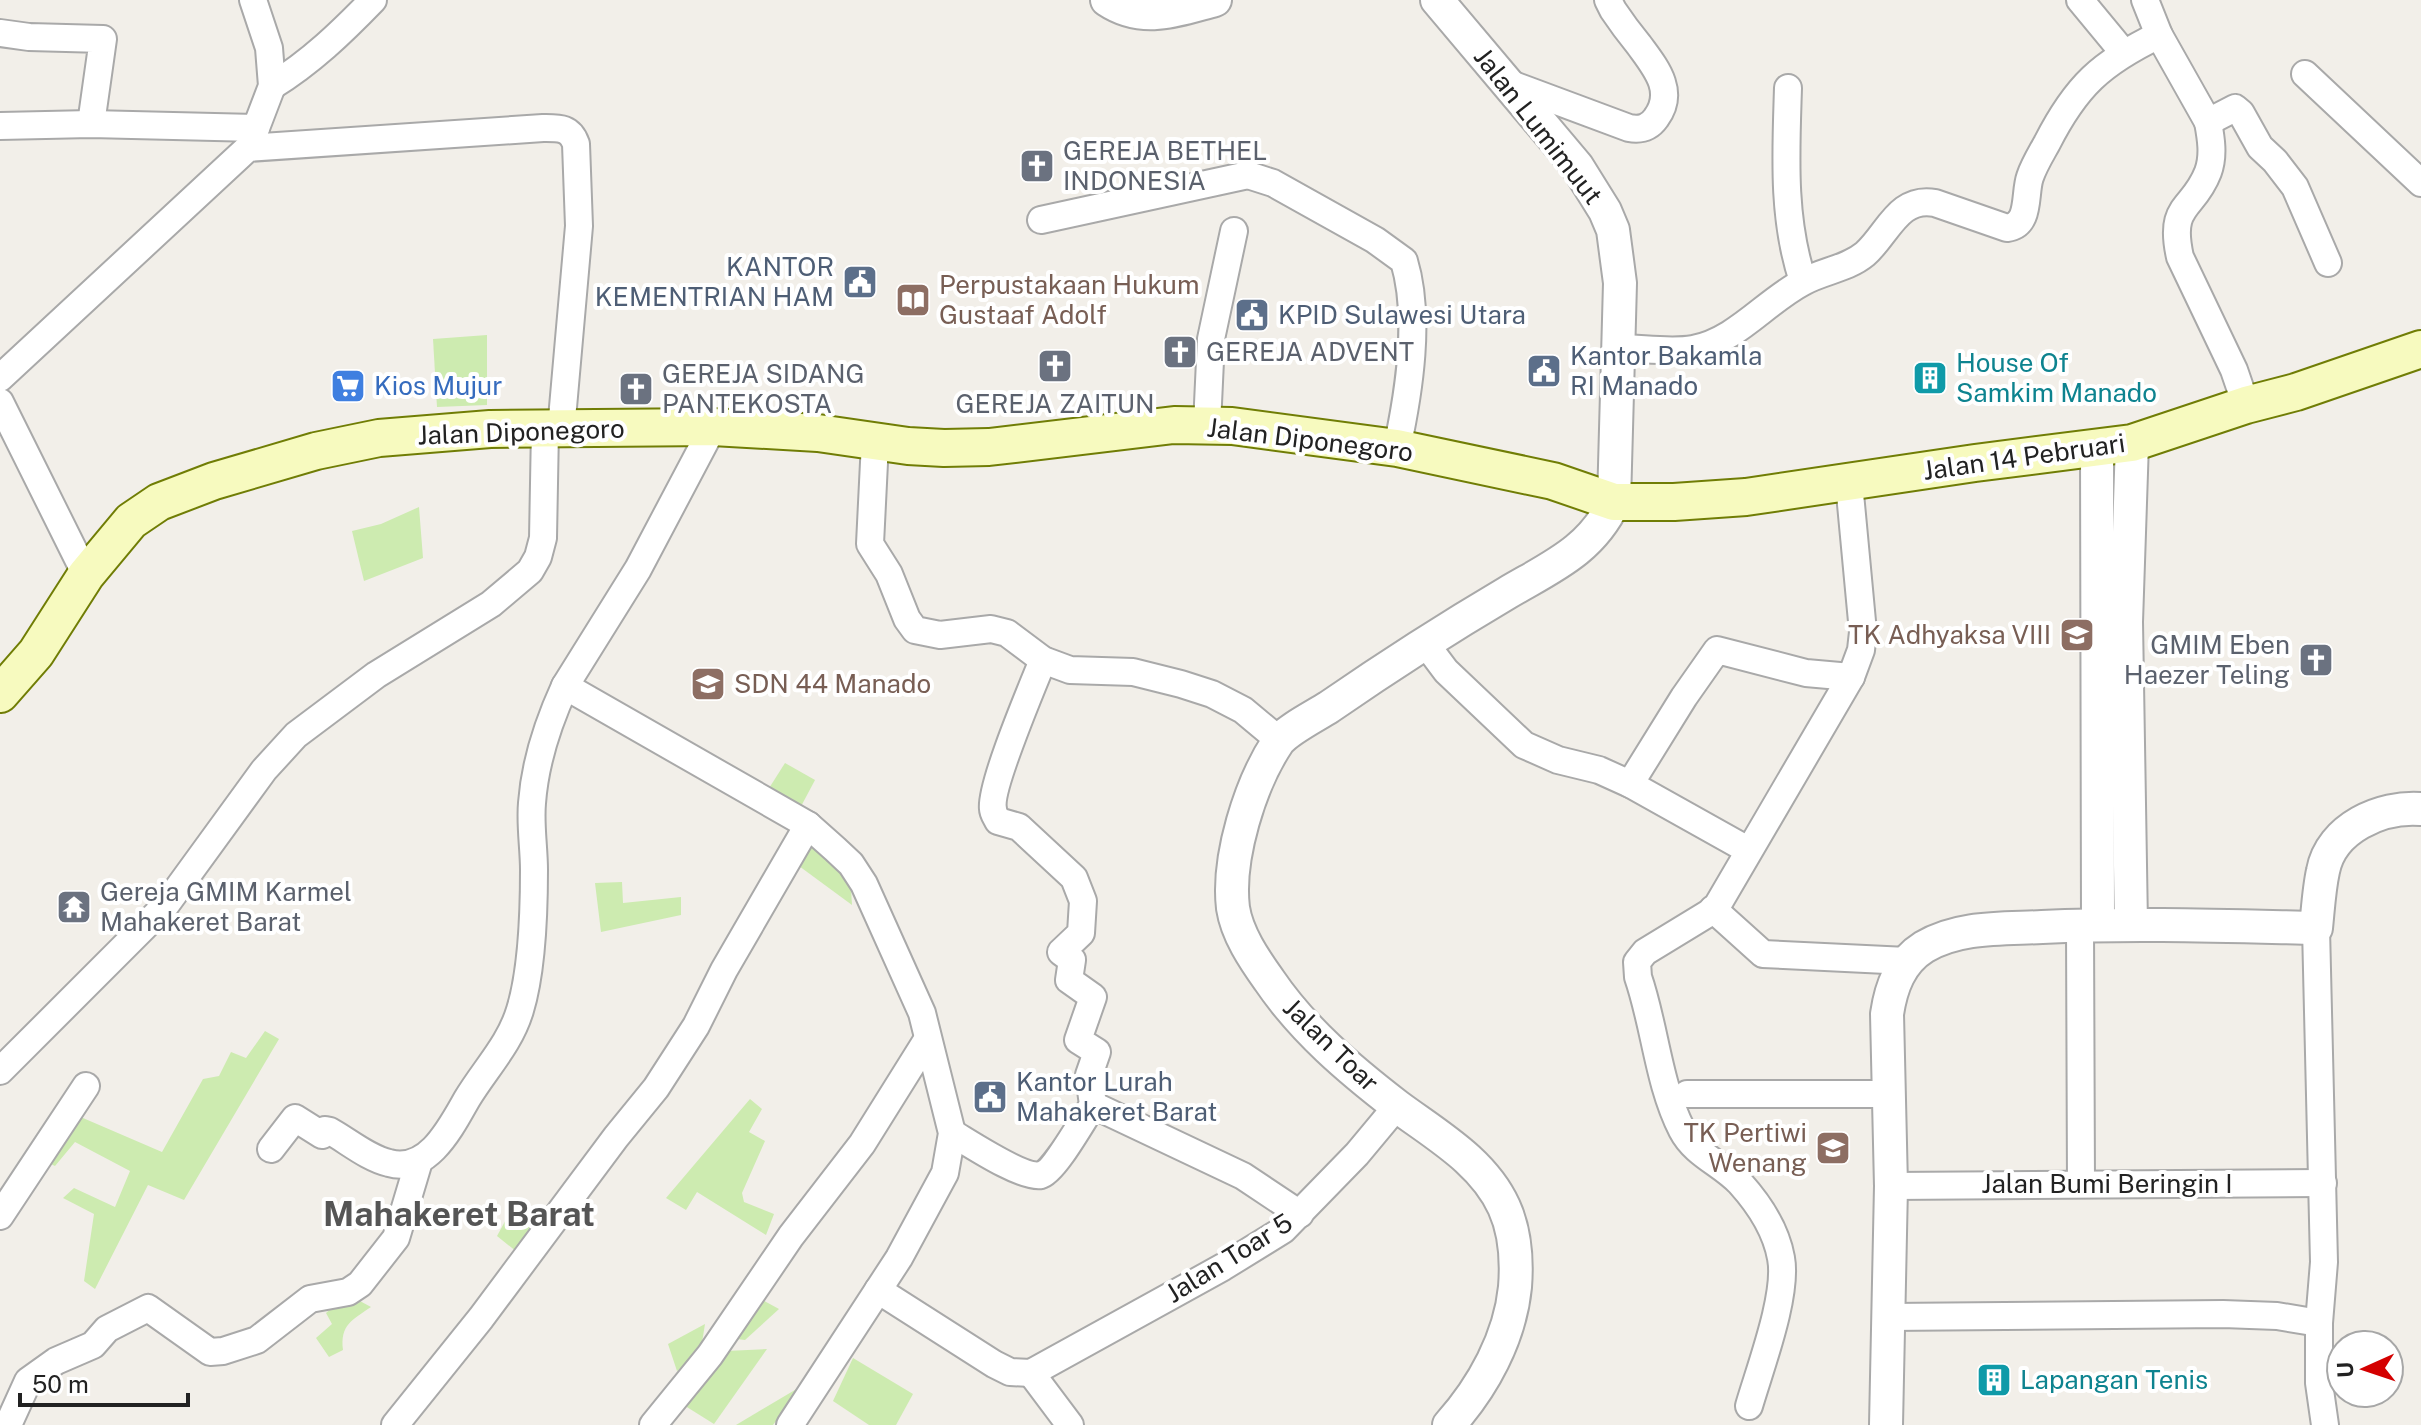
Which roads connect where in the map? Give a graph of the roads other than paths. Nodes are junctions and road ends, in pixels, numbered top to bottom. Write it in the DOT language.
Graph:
graph roads {
  1 [pos="253,0"];
  2 [pos="373,0"];
  3 [pos="1107,0"];
  4 [pos="1215,0"];
  5 [pos="1437,0"];
  6 [pos="1608,0"];
  7 [pos="2080,0"];
  8 [pos="2145,0"];
  9 [pos="0,33"];
  10 [pos="2159,35"];
  11 [pos="2123,52"];
  12 [pos="2305,74"];
  13 [pos="1508,83"];
  14 [pos="272,86"];
  15 [pos="1788,88"];
  16 [pos="2208,122"];
  17 [pos="91,124"];
  18 [pos="0,126"];
  19 [pos="252,138"];
  20 [pos="2421,183"];
  21 [pos="1041,220"];
  22 [pos="1234,231"];
  23 [pos="2328,263"];
  24 [pos="1803,281"];
  25 [pos="1619,348"];
  26 [pos="2421,349"];
  27 [pos="0,378"];
  28 [pos="0,402"];
  29 [pos="2246,405"];
  30 [pos="1207,425"];
  31 [pos="713,427"];
  32 [pos="553,430"];
  33 [pos="875,442"];
  34 [pos="2132,443"];
  35 [pos="1397,448"];
  36 [pos="2097,448"];
  37 [pos="1849,483"];
  38 [pos="1614,502"];
  39 [pos="86,575"];
  40 [pos="2112,622"];
  41 [pos="1425,643"];
  42 [pos="1043,660"];
  43 [pos="1851,677"];
  44 [pos="565,686"];
  45 [pos="0,694"];
  46 [pos="1279,740"];
  47 [pos="1630,784"];
  48 [pos="2113,788"];
  49 [pos="2421,809"];
  50 [pos="808,825"];
  51 [pos="1748,850"];
  52 [pos="1713,909"];
  53 [pos="2131,925"];
  54 [pos="2089,926"];
  55 [pos="2316,928"];
  56 [pos="1907,961"];
  57 [pos="927,1040"];
  58 [pos="0,1071"];
  59 [pos="86,1086"];
  60 [pos="1687,1094"];
  61 [pos="1889,1094"];
  62 [pos="1093,1105"];
  63 [pos="1397,1106"];
  64 [pos="952,1133"];
  65 [pos="271,1149"];
  66 [pos="419,1161"];
  67 [pos="2323,1183"];
  68 [pos="2081,1184"];
  69 [pos="1891,1186"];
  70 [pos="1300,1214"];
  71 [pos="0,1216"];
  72 [pos="878,1290"];
  73 [pos="1888,1317"];
  74 [pos="2319,1323"];
  75 [pos="1031,1373"];
  76 [pos="1749,1406"];
  77 [pos="8,1425"];
  78 [pos="395,1425"];
  79 [pos="653,1425"];
  80 [pos="790,1425"];
  81 [pos="1070,1425"];
  82 [pos="1449,1425"];
  83 [pos="1886,1425"];
  84 [pos="2325,1425"];
  1 -- 14 [label="street"];
  2 -- 14 [label="street"];
  3 -- 4 [label="street"];
  5 -- 13 [label="street, Jalan Lumimuut"];
  6 -- 13 [label="street"];
  7 -- 11 [label="street"];
  8 -- 10 [label="street"];
  9 -- 17 [label="street"];
  10 -- 11 [label="street"];
  10 -- 16 [label="street"];
  11 -- 24 [label="street"];
  12 -- 20 [label="street"];
  13 -- 25 [label="street, Jalan Lumimuut"];
  14 -- 19 [label="street"];
  15 -- 24 [label="street"];
  16 -- 23 [label="street"];
  16 -- 29 [label="street"];
  17 -- 18 [label="street"];
  17 -- 19 [label="street"];
  19 -- 27 [label="street"];
  19 -- 32 [label="street"];
  21 -- 35 [label="street"];
  22 -- 30 [label="street"];
  24 -- 25 [label="street"];
  25 -- 38 [label="street, Jalan Lumimuut"];
  26 -- 29 [label="main road, Jalan 14 Pebruari"];
  28 -- 39 [label="street"];
  29 -- 34 [label="main road, Jalan 14 Pebruari"];
  30 -- 33 [label="main road, Jalan Diponegoro"];
  30 -- 35 [label="main road, Jalan Diponegoro"];
  31 -- 32 [label="main road, Jalan Diponegoro"];
  31 -- 33 [label="main road, Jalan Diponegoro"];
  31 -- 44 [label="street"];
  32 -- 39 [label="main road, Jalan Diponegoro"];
  32 -- 58 [label="street"];
  33 -- 42 [label="street"];
  34 -- 36 [label="main road, Jalan 14 Pebruari"];
  34 -- 40 [label="street"];
  35 -- 38 [label="main road, Jalan Diponegoro"];
  36 -- 37 [label="main road, Jalan 14 Pebruari"];
  36 -- 40 [label="street"];
  37 -- 38 [label="main road, Jalan 14 Pebruari"];
  37 -- 43 [label="street"];
  38 -- 41 [label="street"];
  39 -- 45 [label="main road, Jalan Diponegoro"];
  40 -- 48 [label="street"];
  41 -- 46 [label="street"];
  41 -- 47 [label="street"];
  42 -- 46 [label="street"];
  42 -- 62 [label="street"];
  43 -- 47 [label="street"];
  43 -- 51 [label="street"];
  44 -- 50 [label="street"];
  44 -- 66 [label="street"];
  46 -- 63 [label="street, Jalan Toar"];
  47 -- 51 [label="street"];
  48 -- 53 [label="street"];
  48 -- 54 [label="street"];
  49 -- 55 [label="street"];
  50 -- 57 [label="street"];
  50 -- 78 [label="street"];
  51 -- 52 [label="street"];
  52 -- 56 [label="street"];
  52 -- 76 [label="street"];
  53 -- 54 [label="street"];
  53 -- 55 [label="street"];
  54 -- 56 [label="street"];
  54 -- 68 [label="street"];
  55 -- 67 [label="street"];
  56 -- 61 [label="street"];
  57 -- 64 [label="street"];
  57 -- 79 [label="street"];
  59 -- 71 [label="street"];
  60 -- 61 [label="street"];
  61 -- 69 [label="street"];
  62 -- 64 [label="street"];
  62 -- 70 [label="street"];
  63 -- 70 [label="street, Jalan Toar 5"];
  63 -- 82 [label="street, Jalan Toar"];
  64 -- 72 [label="street"];
  65 -- 66 [label="street"];
  66 -- 77 [label="street"];
  67 -- 68 [label="street, Jalan Bumi Beringin I"];
  67 -- 74 [label="street"];
  68 -- 69 [label="street, Jalan Bumi Beringin I"];
  69 -- 73 [label="street"];
  70 -- 75 [label="street, Jalan Toar 5"];
  72 -- 75 [label="street"];
  72 -- 80 [label="street"];
  73 -- 74 [label="street"];
  73 -- 83 [label="street"];
  74 -- 84 [label="street"];
  75 -- 81 [label="street"];
}
